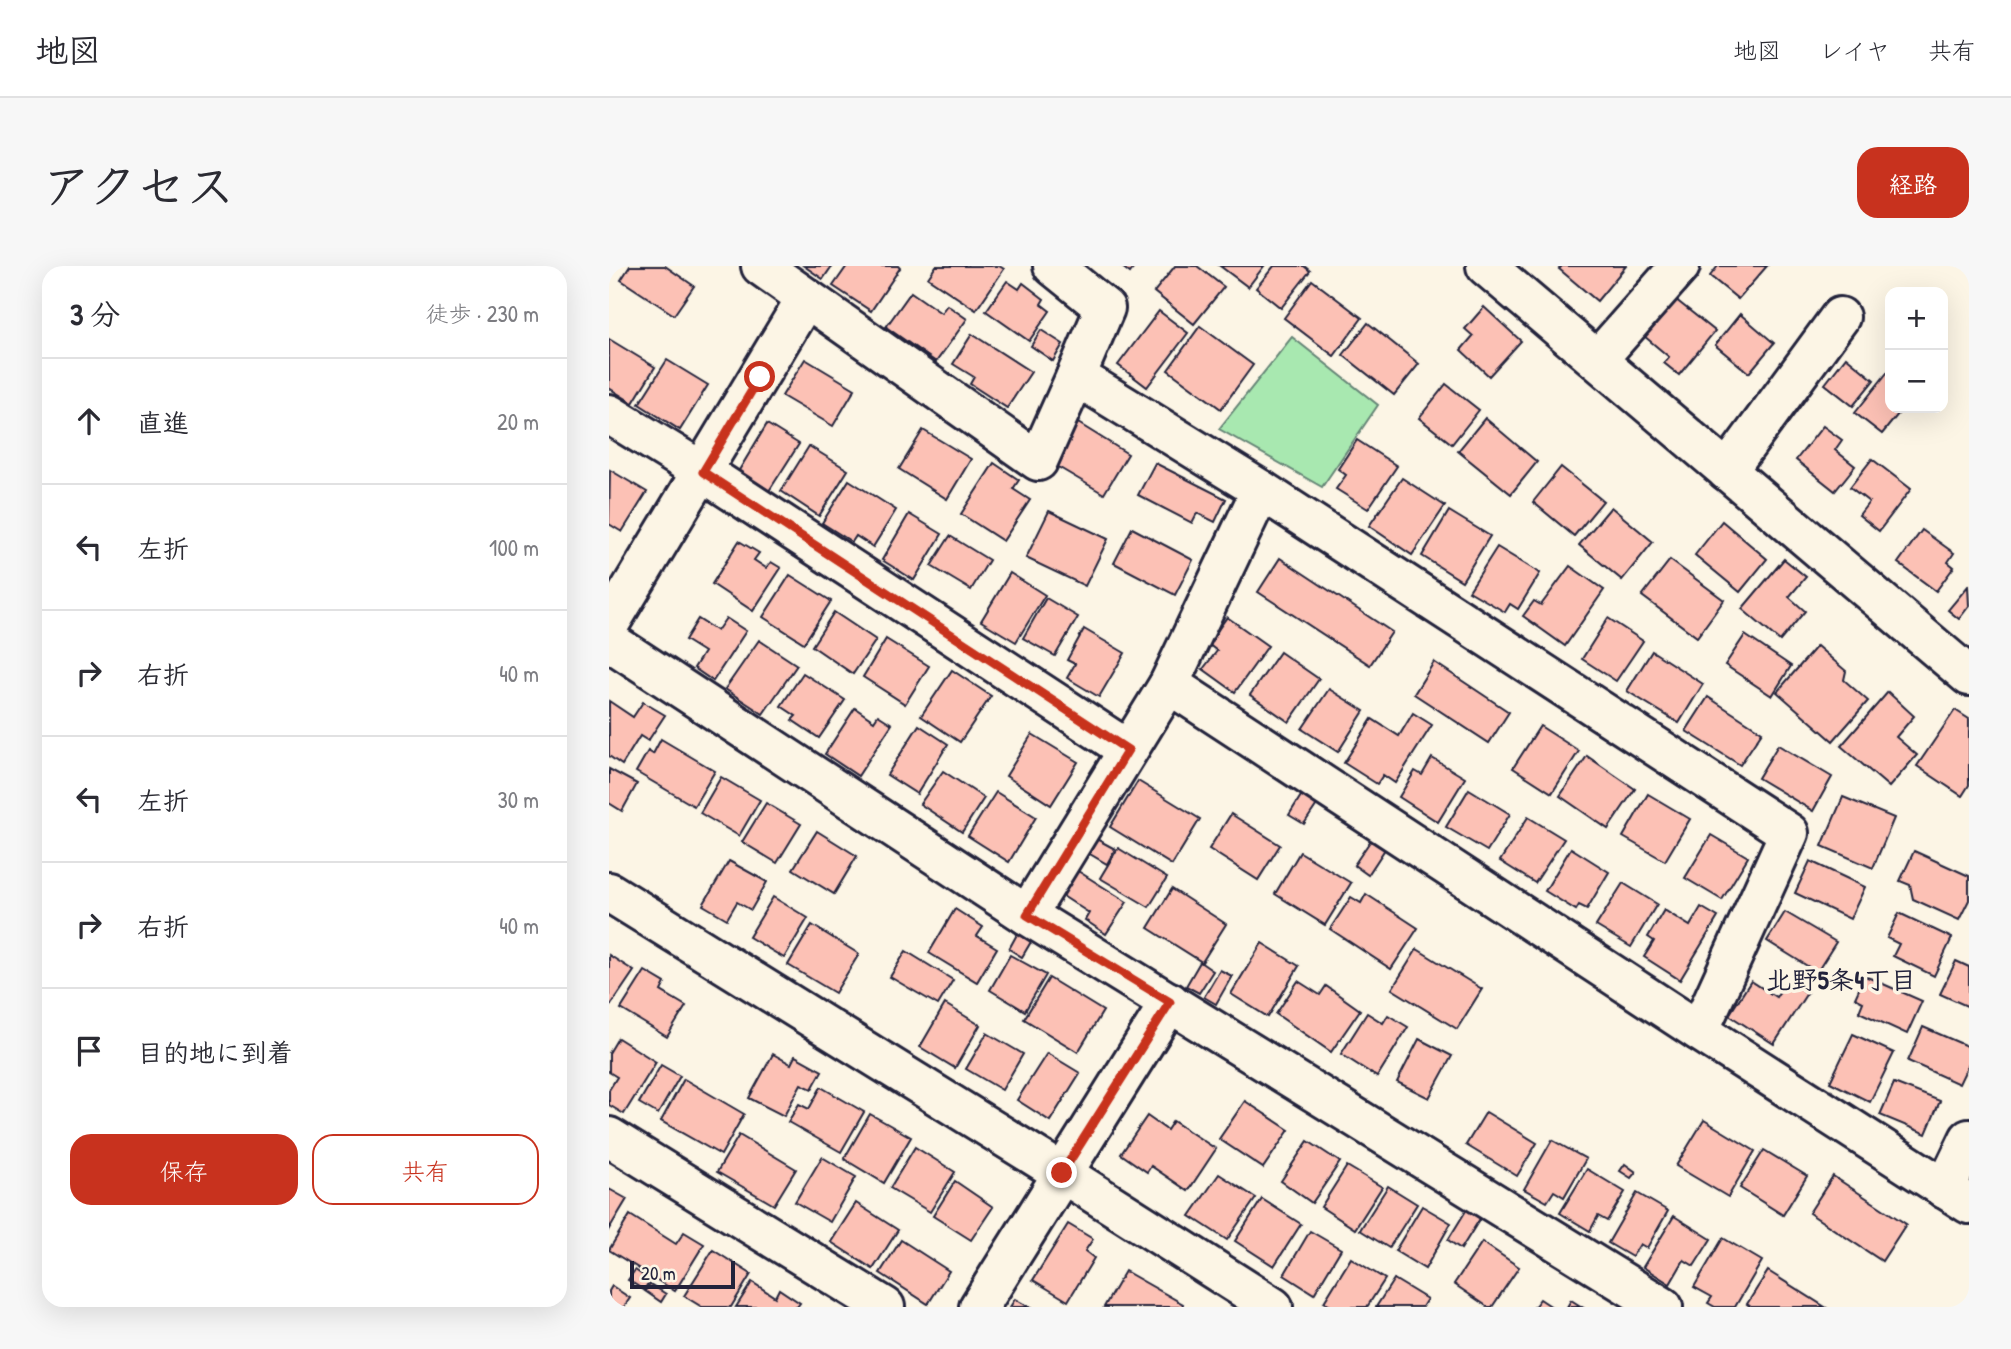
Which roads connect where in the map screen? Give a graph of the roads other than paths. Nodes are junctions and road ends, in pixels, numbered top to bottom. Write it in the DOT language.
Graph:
graph roads {
  1 [pos="761,266"];
  2 [pos="1053,266"];
  3 [pos="1486,266"];
  4 [pos="1680,266"];
  5 [pos="806,298"];
  6 [pos="1840,317"];
  7 [pos="1597,360"];
  8 [pos="1076,376"];
  9 [pos="609,414"];
  10 [pos="1727,471"];
  11 [pos="703,472"];
  12 [pos="1261,490"];
  13 [pos="609,625"];
  14 [pos="609,641"];
  15 [pos="1969,676"];
  16 [pos="1169,684"];
  17 [pos="1128,750"];
  18 [pos="609,892"];
  19 [pos="1027,915"];
  20 [pos="1170,1002"];
  21 [pos="1699,1031"];
  22 [pos="609,1138"];
  23 [pos="1969,1139"];
  24 [pos="1062,1173"];
  25 [pos="1957,1196"];
  26 [pos="885,1307"];
  27 [pos="979,1307"];
  28 [pos="1273,1307"];
  29 [pos="1663,1307"];
  1 -- 5 [label="street"];
  2 -- 8 [label="street"];
  3 -- 7 [label="street"];
  4 -- 7 [label="street"];
  5 -- 8 [label="street"];
  5 -- 11 [label="street"];
  6 -- 10 [label="street"];
  7 -- 10 [label="street"];
  8 -- 12 [label="street"];
  9 -- 11 [label="street"];
  10 -- 15 [label="street"];
  11 -- 13 [label="street"];
  11 -- 17 [label="street"];
  12 -- 16 [label="street"];
  12 -- 21 [label="street"];
  14 -- 19 [label="street"];
  16 -- 17 [label="street"];
  16 -- 21 [label="street"];
  17 -- 19 [label="street"];
  18 -- 24 [label="street"];
  19 -- 20 [label="street"];
  20 -- 24 [label="street"];
  20 -- 29 [label="street"];
  21 -- 25 [label="street"];
  22 -- 26 [label="street"];
  23 -- 25 [label="street"];
  24 -- 27 [label="street"];
  24 -- 28 [label="street"];
}
